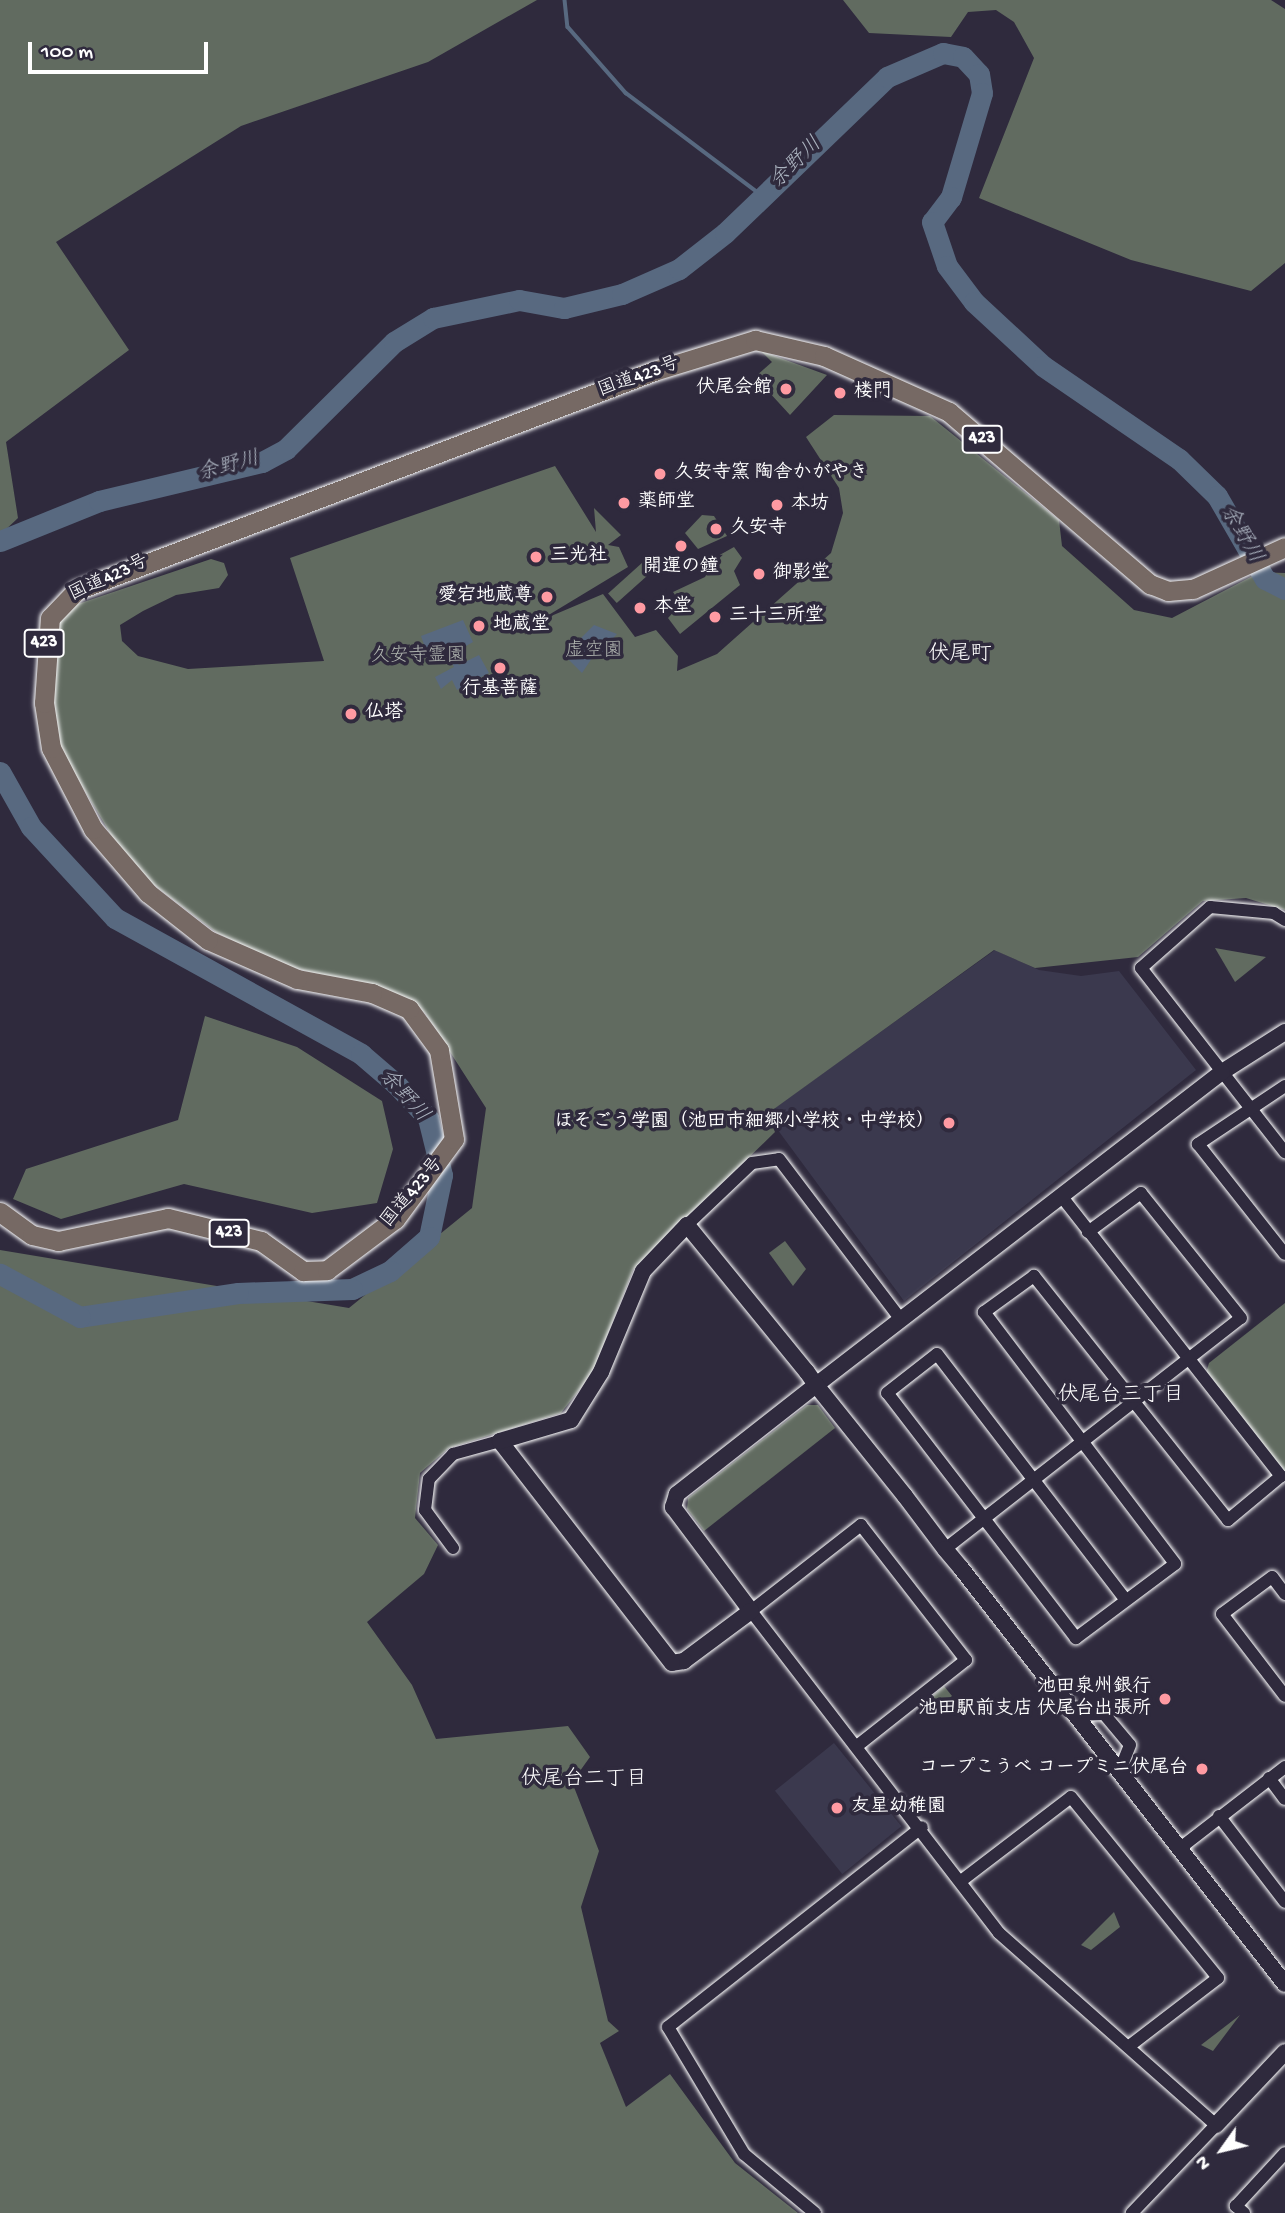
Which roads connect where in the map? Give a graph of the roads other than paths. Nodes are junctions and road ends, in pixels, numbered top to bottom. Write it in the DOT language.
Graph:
graph roads {
  1 [pos="1277,551"];
  2 [pos="1285,920"];
  3 [pos="1285,1032"];
  4 [pos="1222,1072"];
  5 [pos="1285,1086"];
  6 [pos="1250,1107"];
  7 [pos="1285,1152"];
  8 [pos="1062,1197"];
  9 [pos="0,1212"];
  10 [pos="687,1225"];
  11 [pos="1088,1232"];
  12 [pos="1285,1254"];
  13 [pos="901,1320"];
  14 [pos="1188,1360"];
  15 [pos="816,1385"];
  16 [pos="1134,1402"];
  17 [pos="1085,1440"];
  18 [pos="500,1441"];
  19 [pos="1035,1480"];
  20 [pos="985,1519"];
  21 [pos="453,1548"];
  22 [pos="945,1549"];
  23 [pos="1285,1594"];
  24 [pos="1125,1599"];
  25 [pos="751,1611"];
  26 [pos="1285,1696"];
  27 [pos="1073,1715"];
  28 [pos="857,1746"];
  29 [pos="1285,1767"];
  30 [pos="1119,1772"];
  31 [pos="1269,1778"];
  32 [pos="1285,1799"];
  33 [pos="1219,1816"];
  34 [pos="922,1827"];
  35 [pos="1179,1849"];
  36 [pos="961,1881"];
  37 [pos="1285,1902"];
  38 [pos="1285,1984"];
  39 [pos="1128,2047"];
  40 [pos="1285,2052"];
  41 [pos="1216,2125"];
  42 [pos="1285,2153"];
  43 [pos="1236,2211"];
  44 [pos="815,2213"];
  45 [pos="1132,2213"];
  1 -- 9 [label="highway, 国道423号 / 423"];
  2 -- 4 [label="street"];
  3 -- 4 [label="street"];
  4 -- 6 [label="street"];
  4 -- 8 [label="street"];
  5 -- 6 [label="street"];
  6 -- 7 [label="street"];
  6 -- 12 [label="street"];
  8 -- 11 [label="street"];
  8 -- 13 [label="street"];
  10 -- 13 [label="street"];
  10 -- 15 [label="street"];
  10 -- 18 [label="street"];
  11 -- 14 [label="street"];
  11 -- 14 [label="street"];
  13 -- 15 [label="street"];
  14 -- 16 [label="street"];
  14 -- 16 [label="street"];
  15 -- 22 [label="street"];
  15 -- 25 [label="street"];
  16 -- 17 [label="street"];
  16 -- 17 [label="street"];
  17 -- 19 [label="street"];
  17 -- 24 [label="street"];
  18 -- 21 [label="street"];
  18 -- 25 [label="street"];
  19 -- 20 [label="street"];
  19 -- 20 [label="street"];
  19 -- 24 [label="street"];
  20 -- 22 [label="street"];
  20 -- 24 [label="street"];
  22 -- 27 [label="street"];
  23 -- 26 [label="street"];
  25 -- 28 [label="street"];
  25 -- 28 [label="street"];
  27 -- 30 [label="street"];
  27 -- 30 [label="street"];
  28 -- 34 [label="street"];
  29 -- 31 [label="street"];
  30 -- 35 [label="street"];
  31 -- 32 [label="street"];
  31 -- 33 [label="street"];
  33 -- 35 [label="street"];
  33 -- 37 [label="street"];
  34 -- 36 [label="street"];
  34 -- 44 [label="street"];
  35 -- 38 [label="street"];
  36 -- 39 [label="street"];
  36 -- 39 [label="street"];
  39 -- 41 [label="street"];
  40 -- 41 [label="street"];
  41 -- 45 [label="street"];
  42 -- 43 [label="street"];
}
